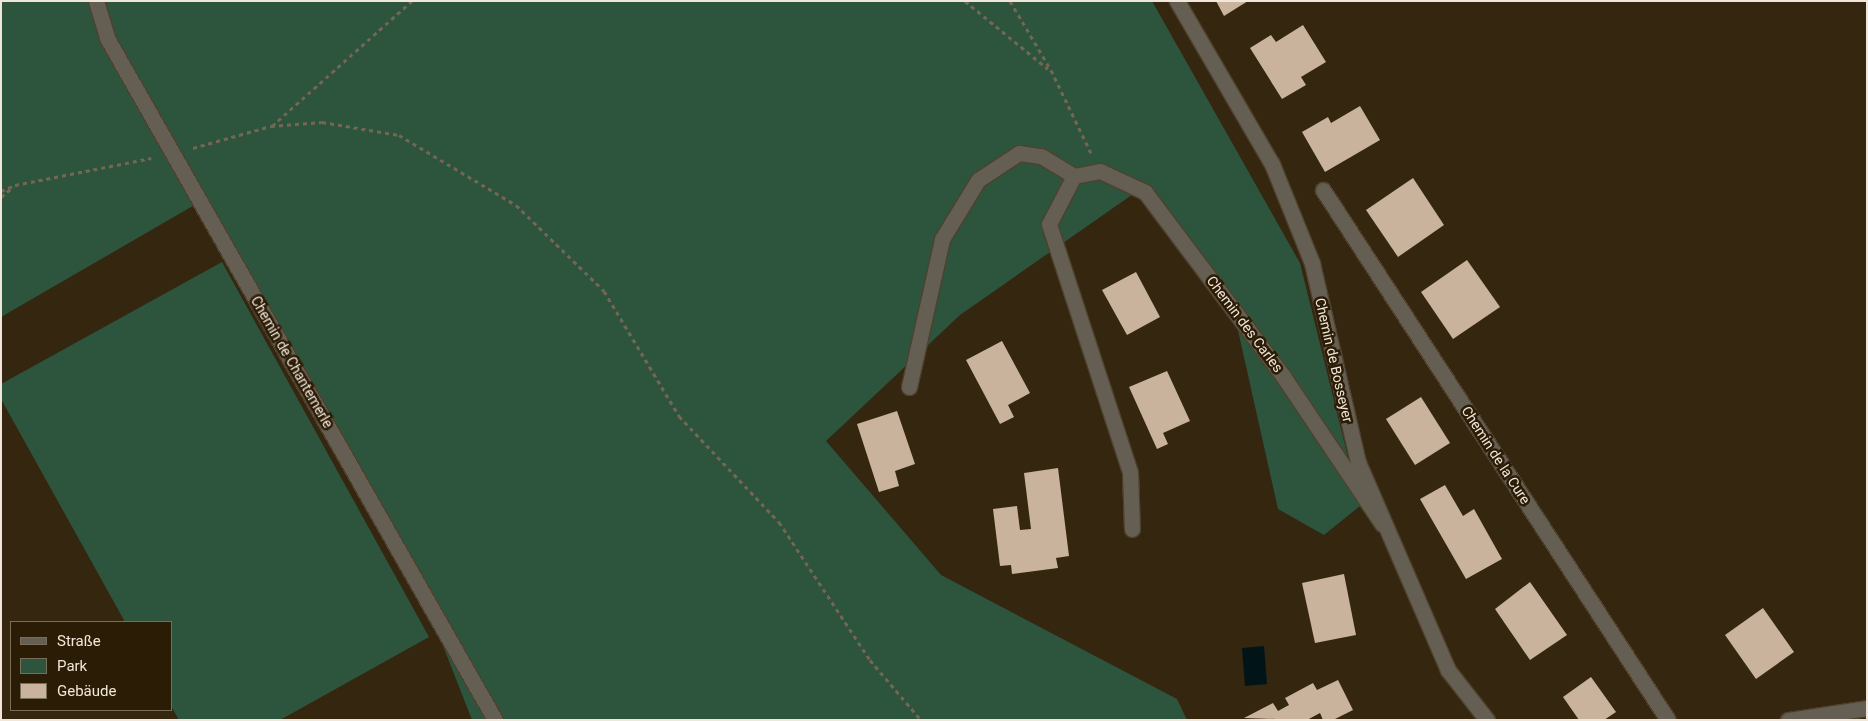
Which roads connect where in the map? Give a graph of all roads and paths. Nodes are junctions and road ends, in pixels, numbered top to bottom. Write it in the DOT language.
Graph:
graph roads {
  1 [pos="96,1"];
  2 [pos="412,1"];
  3 [pos="965,1"];
  4 [pos="1010,1"];
  5 [pos="1177,1"];
  6 [pos="1051,70"];
  7 [pos="271,126"];
  8 [pos="174,154"];
  9 [pos="1100,171"];
  10 [pos="1074,176"];
  11 [pos="15,185"];
  12 [pos="1323,190"];
  13 [pos="1,191"];
  14 [pos="1,197"];
  15 [pos="909,387"];
  16 [pos="1382,524"];
  17 [pos="1132,529"];
  18 [pos="1867,708"];
  19 [pos="495,720"];
  20 [pos="921,720"];
  21 [pos="1486,720"];
  22 [pos="1668,720"];
  23 [pos="1788,720"];
  1 -- 8 [label="street, Chemin de Chantemerle"];
  2 -- 7 [label="path"];
  3 -- 6 [label="path"];
  4 -- 6 [label="path"];
  5 -- 16 [label="street, Chemin de Bosseyer"];
  6 -- 9 [label="path"];
  7 -- 8 [label="path"];
  7 -- 20 [label="path"];
  8 -- 11 [label="path"];
  8 -- 19 [label="street, Chemin de Chantemerle"];
  9 -- 10 [label="street"];
  9 -- 16 [label="street, Chemin des Carles"];
  10 -- 15 [label="street"];
  10 -- 17 [label="street"];
  11 -- 13 [label="path"];
  11 -- 14 [label="path"];
  12 -- 22 [label="street, Chemin de la Cure"];
  16 -- 21 [label="street, Chemin de Bosseyer"];
  18 -- 23 [label="street"];
}
